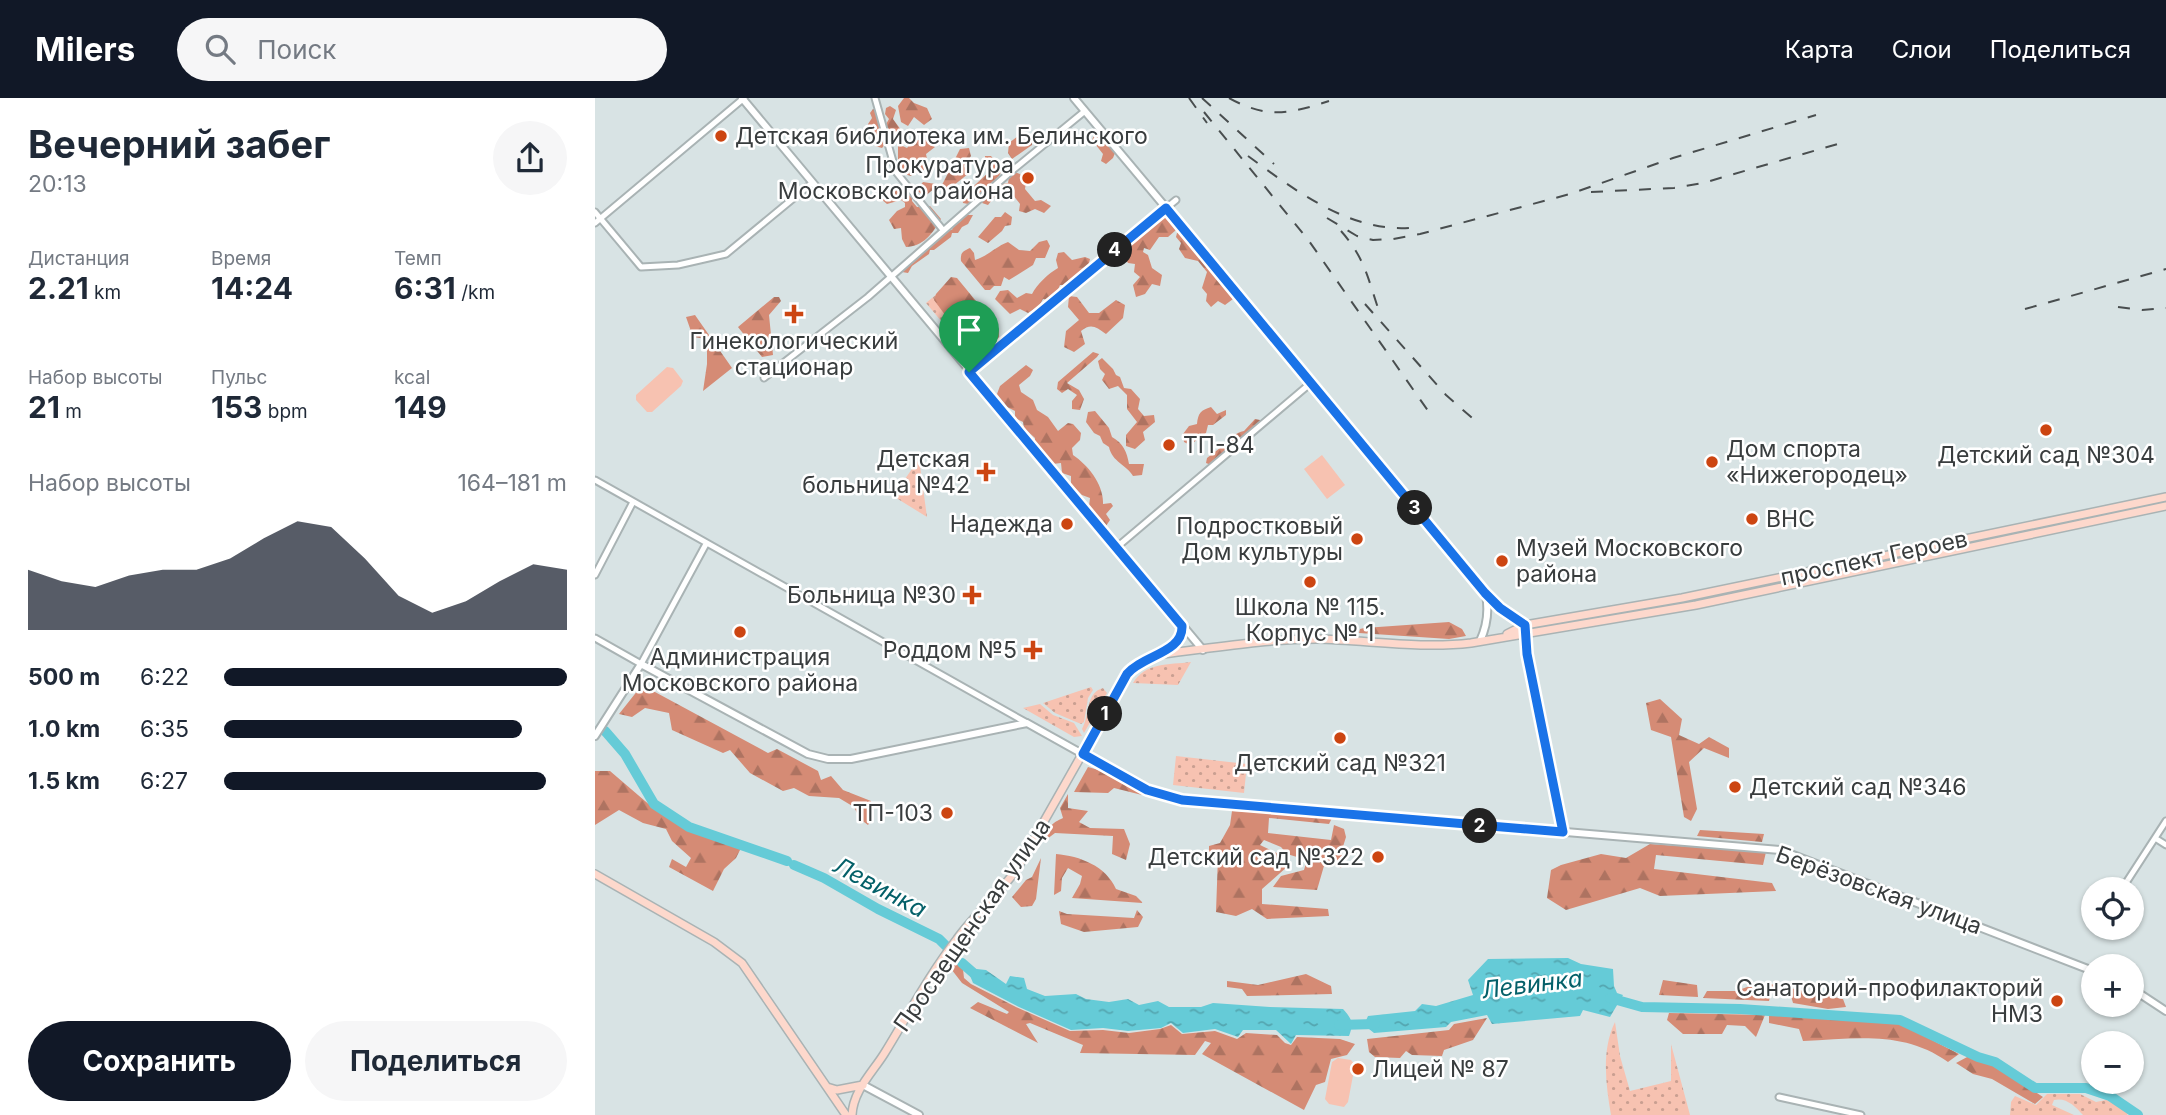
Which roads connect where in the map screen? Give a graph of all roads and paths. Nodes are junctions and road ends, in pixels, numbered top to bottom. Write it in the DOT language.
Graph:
graph roads {
  1 [pos="743,98"];
  2 [pos="875,98"];
  3 [pos="1074,98"];
  4 [pos="1085,111"];
  5 [pos="812,183"];
  6 [pos="1176,200"];
  7 [pos="1166,208"];
  8 [pos="595,212"];
  9 [pos="598,220"];
  10 [pos="943,230"];
  11 [pos="890,277"];
  12 [pos="969,372"];
  13 [pos="764,378"];
  14 [pos="1312,382"];
  15 [pos="595,480"];
  16 [pos="2166,497"];
  17 [pos="633,502"];
  18 [pos="2166,506"];
  19 [pos="706,544"];
  20 [pos="1117,547"];
  21 [pos="595,575"];
  22 [pos="1485,593"];
  23 [pos="1525,625"];
  24 [pos="1182,626"];
  25 [pos="1525,634"];
  26 [pos="1500,637"];
  27 [pos="595,638"];
  28 [pos="1480,641"];
  29 [pos="1203,650"];
  30 [pos="1162,654"];
  31 [pos="641,664"];
  32 [pos="1027,723"];
  33 [pos="595,736"];
  34 [pos="1083,754"];
  35 [pos="2166,821"];
  36 [pos="1563,832"];
  37 [pos="2155,838"];
  38 [pos="2166,845"];
  39 [pos="595,874"];
  40 [pos="2130,877"];
  41 [pos="2081,966"];
  42 [pos="2144,997"];
  43 [pos="2166,1011"];
  44 [pos="863,1085"];
  45 [pos="827,1087"];
  46 [pos="1779,1097"];
  47 [pos="846,1115"];
  48 [pos="852,1115"];
  49 [pos="919,1115"];
  50 [pos="1861,1115"];
  1 -- 5 [label="street"];
  1 -- 9 [label="street"];
  2 -- 10 [label="street"];
  3 -- 4 [label="street"];
  4 -- 7 [label="street"];
  4 -- 10 [label="street"];
  5 -- 9 [label="street"];
  5 -- 11 [label="street"];
  6 -- 7 [label="street"];
  7 -- 12 [label="street"];
  7 -- 14 [label="street"];
  8 -- 9 [label="street"];
  10 -- 11 [label="street"];
  11 -- 12 [label="street"];
  11 -- 13 [label="street"];
  12 -- 20 [label="street"];
  14 -- 20 [label="street"];
  14 -- 22 [label="street"];
  15 -- 17 [label="street"];
  16 -- 23 [label="main road, проспект Героев"];
  17 -- 19 [label="street"];
  17 -- 21 [label="street"];
  18 -- 25 [label="main road, проспект Героев"];
  19 -- 31 [label="street"];
  19 -- 32 [label="street"];
  20 -- 24 [label="street"];
  22 -- 23 [label="street"];
  22 -- 28 [label="street"];
  23 -- 25 [label="street"];
  23 -- 26 [label="main road, проспект Героев"];
  24 -- 29 [label="street"];
  24 -- 30 [label="street"];
  25 -- 26 [label="main road, проспект Героев"];
  25 -- 36 [label="street"];
  26 -- 28 [label="main road, проспект Героев"];
  27 -- 31 [label="street"];
  28 -- 29 [label="main road, Просвещенская улица"];
  29 -- 30 [label="main road, Просвещенская улица"];
  30 -- 34 [label="main road, Просвещенская улица"];
  31 -- 32 [label="street"];
  31 -- 33 [label="street"];
  32 -- 34 [label="street, Берёзовская улица"];
  34 -- 36 [label="street, Берёзовская улица"];
  34 -- 44 [label="main road, Просвещенская улица"];
  35 -- 37 [label="street"];
  36 -- 41 [label="street, Берёзовская улица"];
  37 -- 38 [label="street"];
  37 -- 40 [label="street"];
  39 -- 45 [label="main road"];
  42 -- 43 [label="street"];
  44 -- 45 [label="main road"];
  44 -- 48 [label="main road, Просвещенская улица"];
  44 -- 49 [label="street"];
  45 -- 47 [label="main road"];
  46 -- 50 [label="street"];
}
